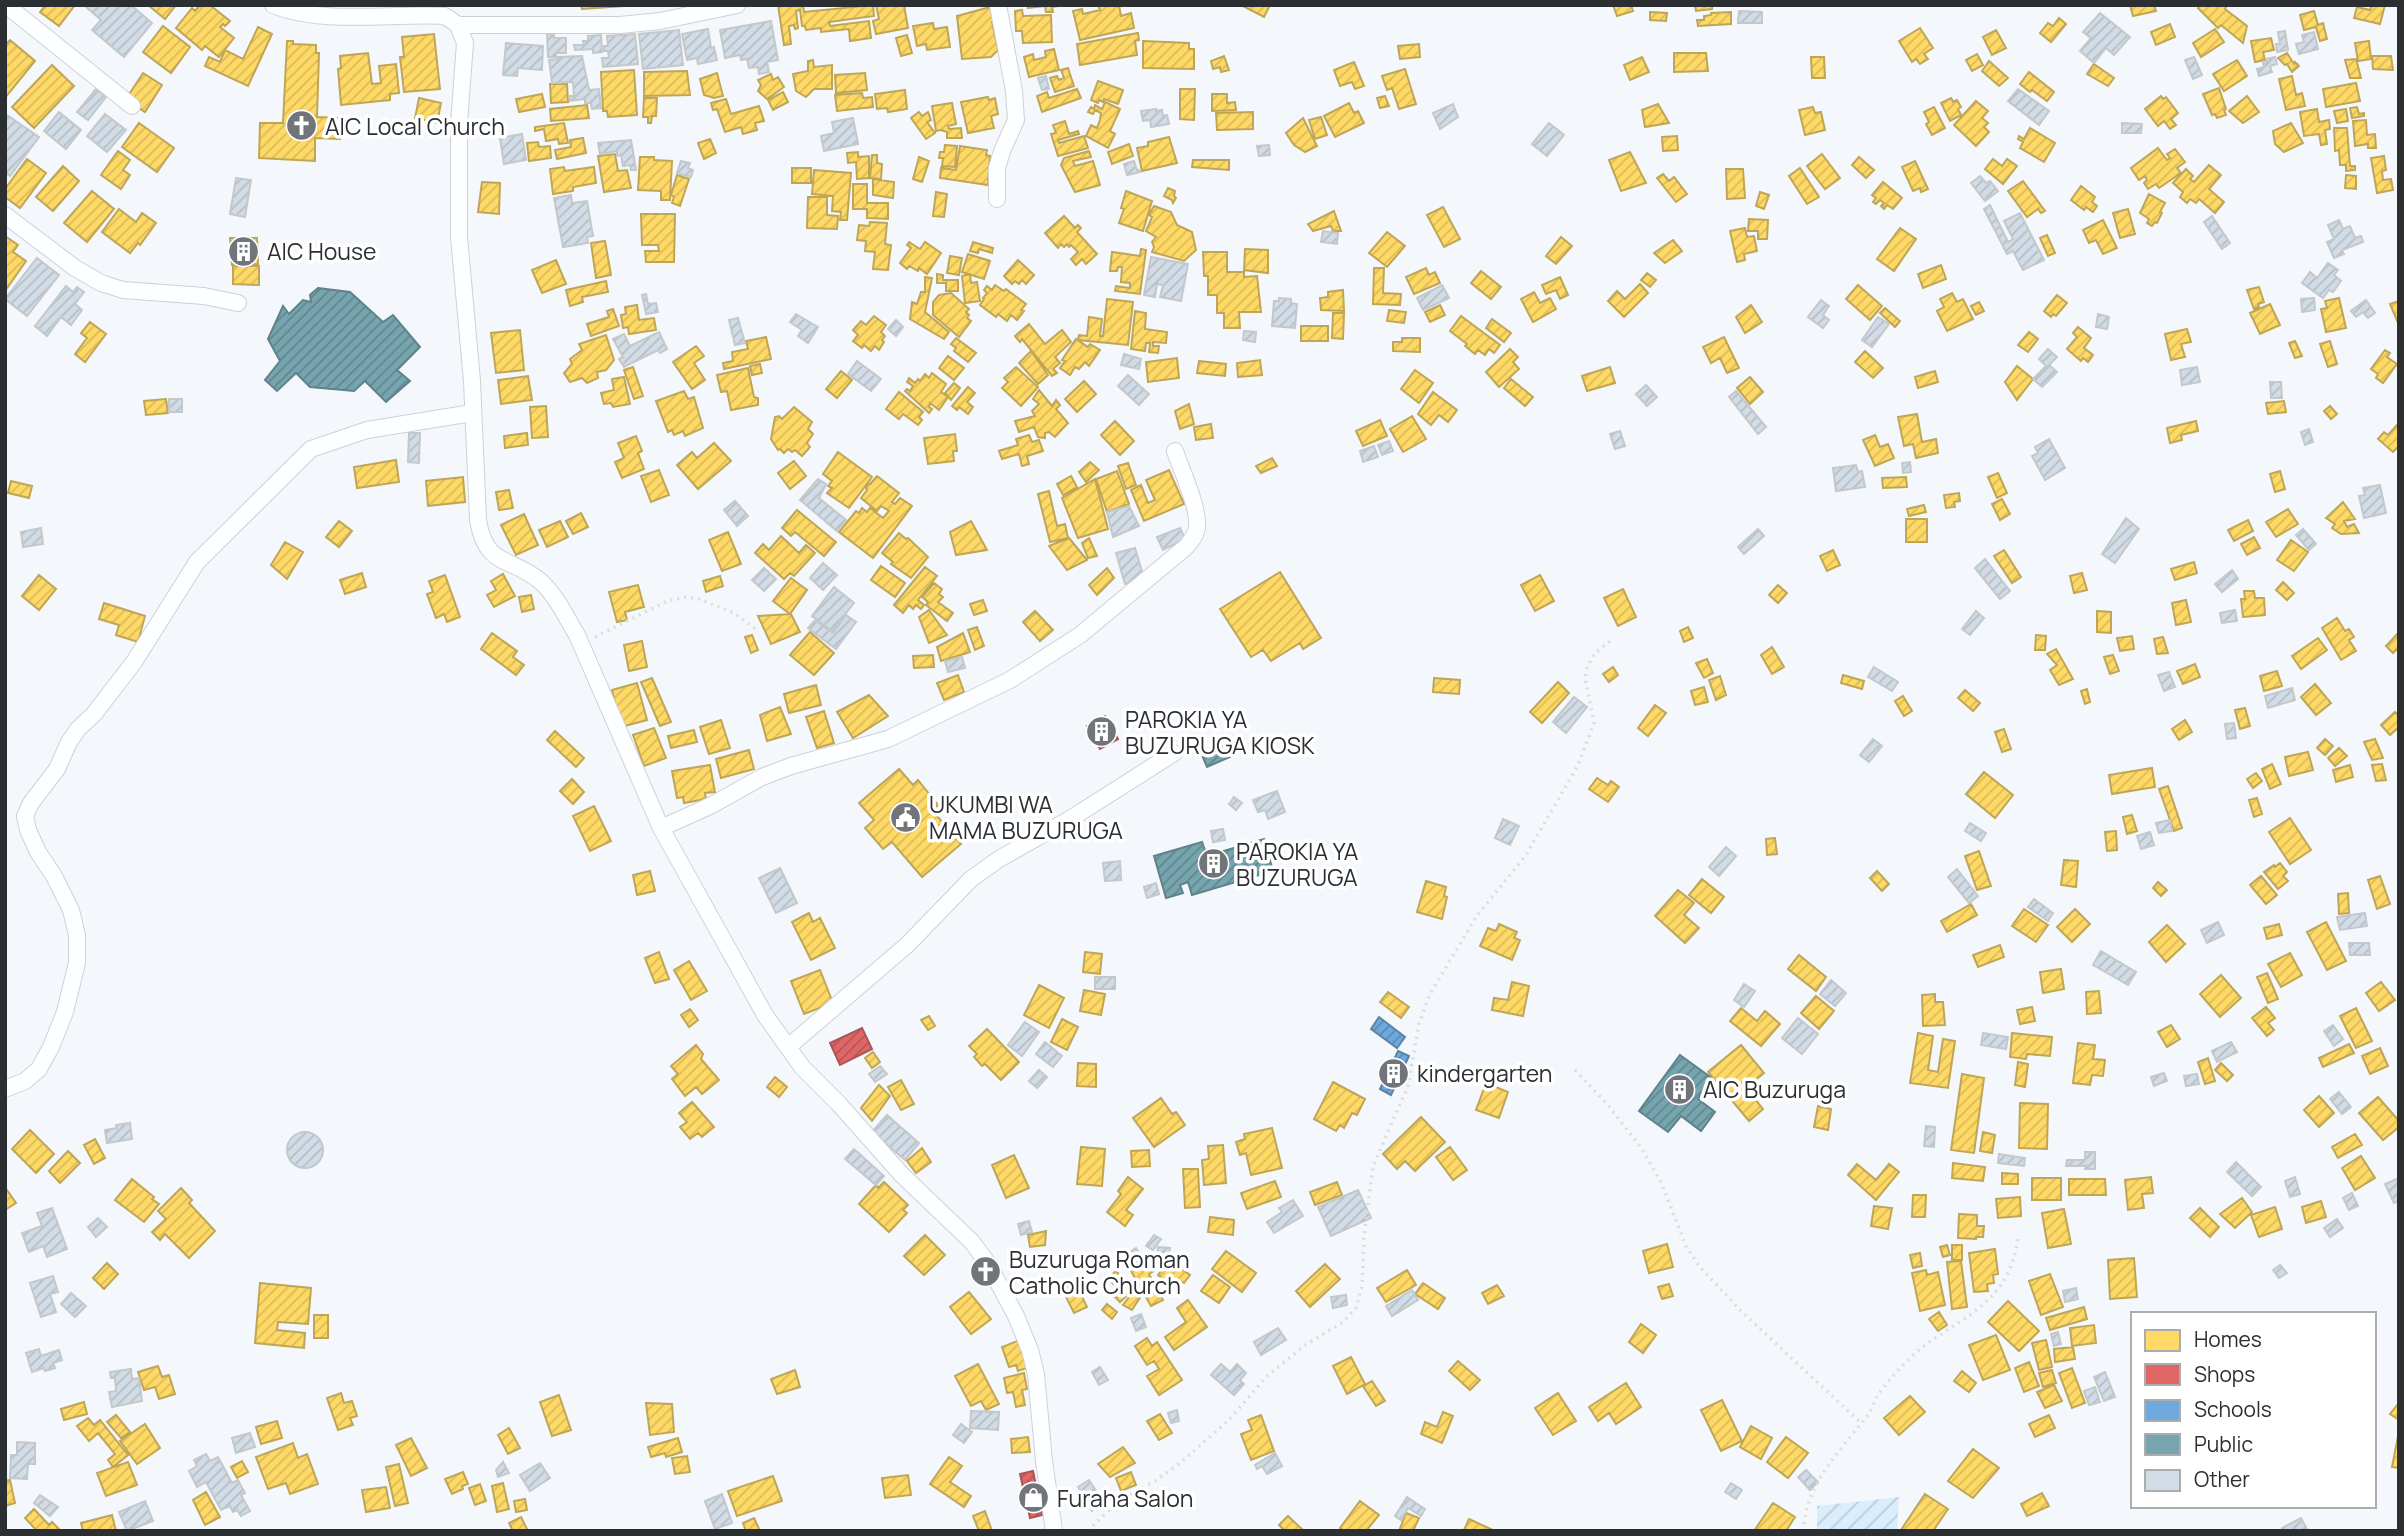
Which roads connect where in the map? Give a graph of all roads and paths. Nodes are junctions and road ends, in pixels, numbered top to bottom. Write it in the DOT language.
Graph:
graph roads {
  1 [pos="6,5"];
  2 [pos="273,5"];
  3 [pos="737,5"];
  4 [pos="998,5"];
  5 [pos="458,26"];
  6 [pos="132,106"];
  7 [pos="997,199"];
  8 [pos="5,215"];
  9 [pos="238,303"];
  10 [pos="472,413"];
  11 [pos="1175,451"];
  12 [pos="757,630"];
  13 [pos="1614,638"];
  14 [pos="581,646"];
  15 [pos="1174,753"];
  16 [pos="661,828"];
  17 [pos="788,1047"];
  18 [pos="1576,1070"];
  19 [pos="5,1089"];
  20 [pos="2018,1237"];
  21 [pos="1861,1423"];
  22 [pos="1054,1531"];
  23 [pos="1088,1531"];
  24 [pos="1804,1531"];
  1 -- 6 [label="street"];
  2 -- 5 [label="street"];
  3 -- 5 [label="street"];
  4 -- 7 [label="street"];
  5 -- 10 [label="street"];
  8 -- 9 [label="street"];
  10 -- 14 [label="street"];
  10 -- 19 [label="street"];
  11 -- 16 [label="street"];
  12 -- 14 [label="path"];
  13 -- 23 [label="path"];
  14 -- 16 [label="street"];
  15 -- 17 [label="street"];
  16 -- 17 [label="street"];
  17 -- 22 [label="street"];
  18 -- 21 [label="path"];
  20 -- 21 [label="path"];
  21 -- 24 [label="path"];
}
